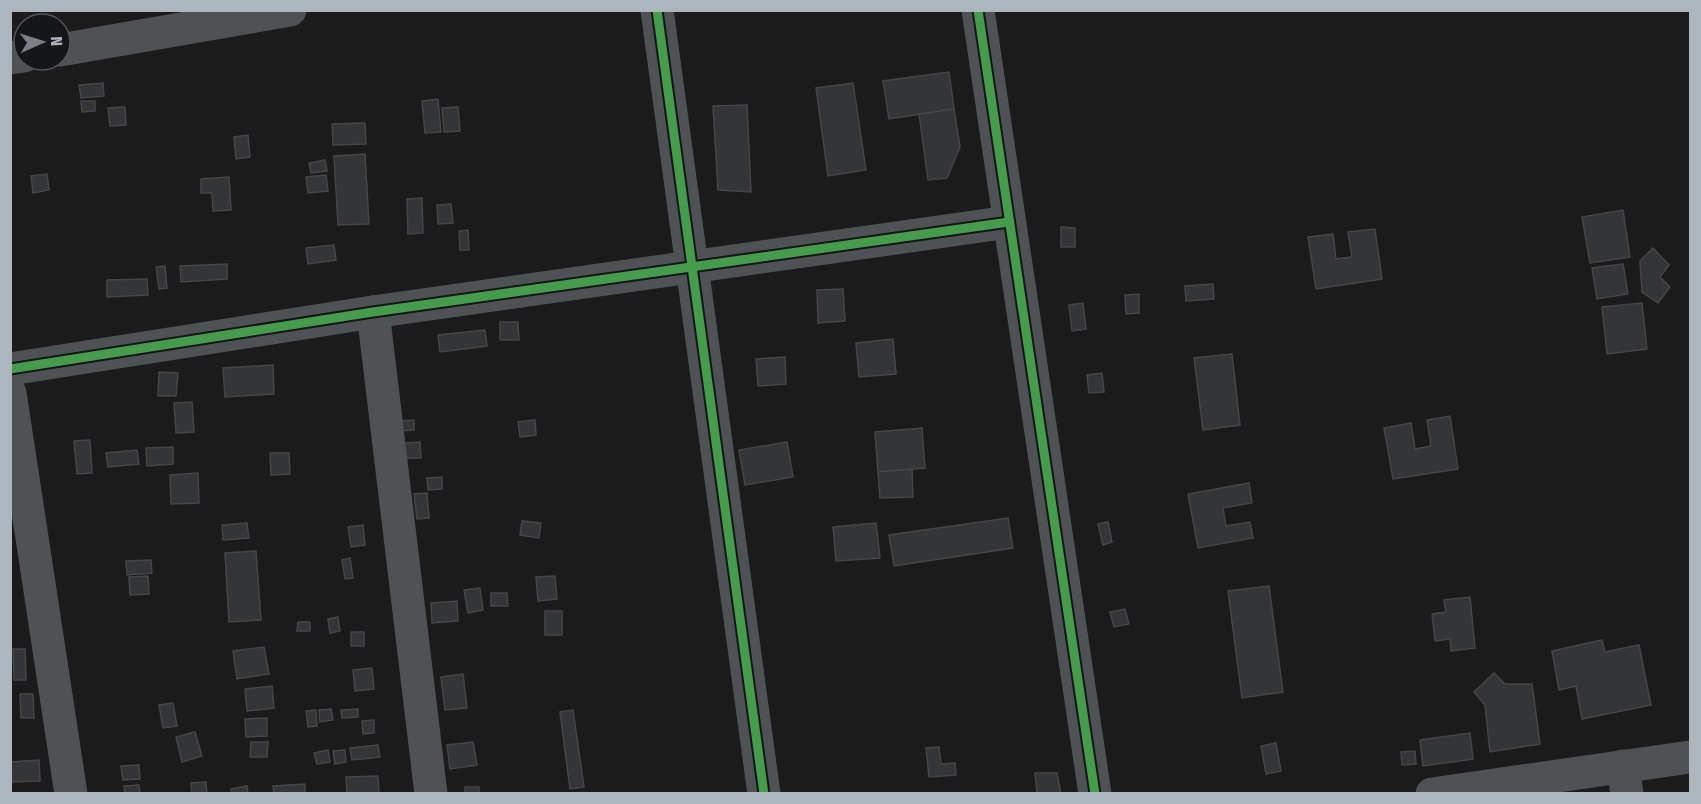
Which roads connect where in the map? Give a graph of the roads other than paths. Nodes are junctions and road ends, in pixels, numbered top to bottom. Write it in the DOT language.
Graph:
graph roads {
  1 [pos="290,10"];
  2 [pos="657,10"];
  3 [pos="978,10"];
  4 [pos="72,48"];
  5 [pos="1010,222"];
  6 [pos="692,269"];
  7 [pos="373,312"];
  8 [pos="10,369"];
  9 [pos="10,393"];
  10 [pos="1690,757"];
  11 [pos="1625,780"];
  12 [pos="71,794"];
  13 [pos="431,794"];
  14 [pos="764,794"];
  15 [pos="1095,794"];
  16 [pos="1432,794"];
  1 -- 4 [label="street"];
  2 -- 6 [label="street"];
  3 -- 5 [label="street"];
  5 -- 6 [label="street"];
  5 -- 15 [label="street"];
  6 -- 7 [label="street"];
  6 -- 14 [label="street"];
  7 -- 8 [label="street"];
  7 -- 13 [label="street"];
  9 -- 12 [label="street"];
  10 -- 11 [label="street"];
  11 -- 16 [label="street"];
}
